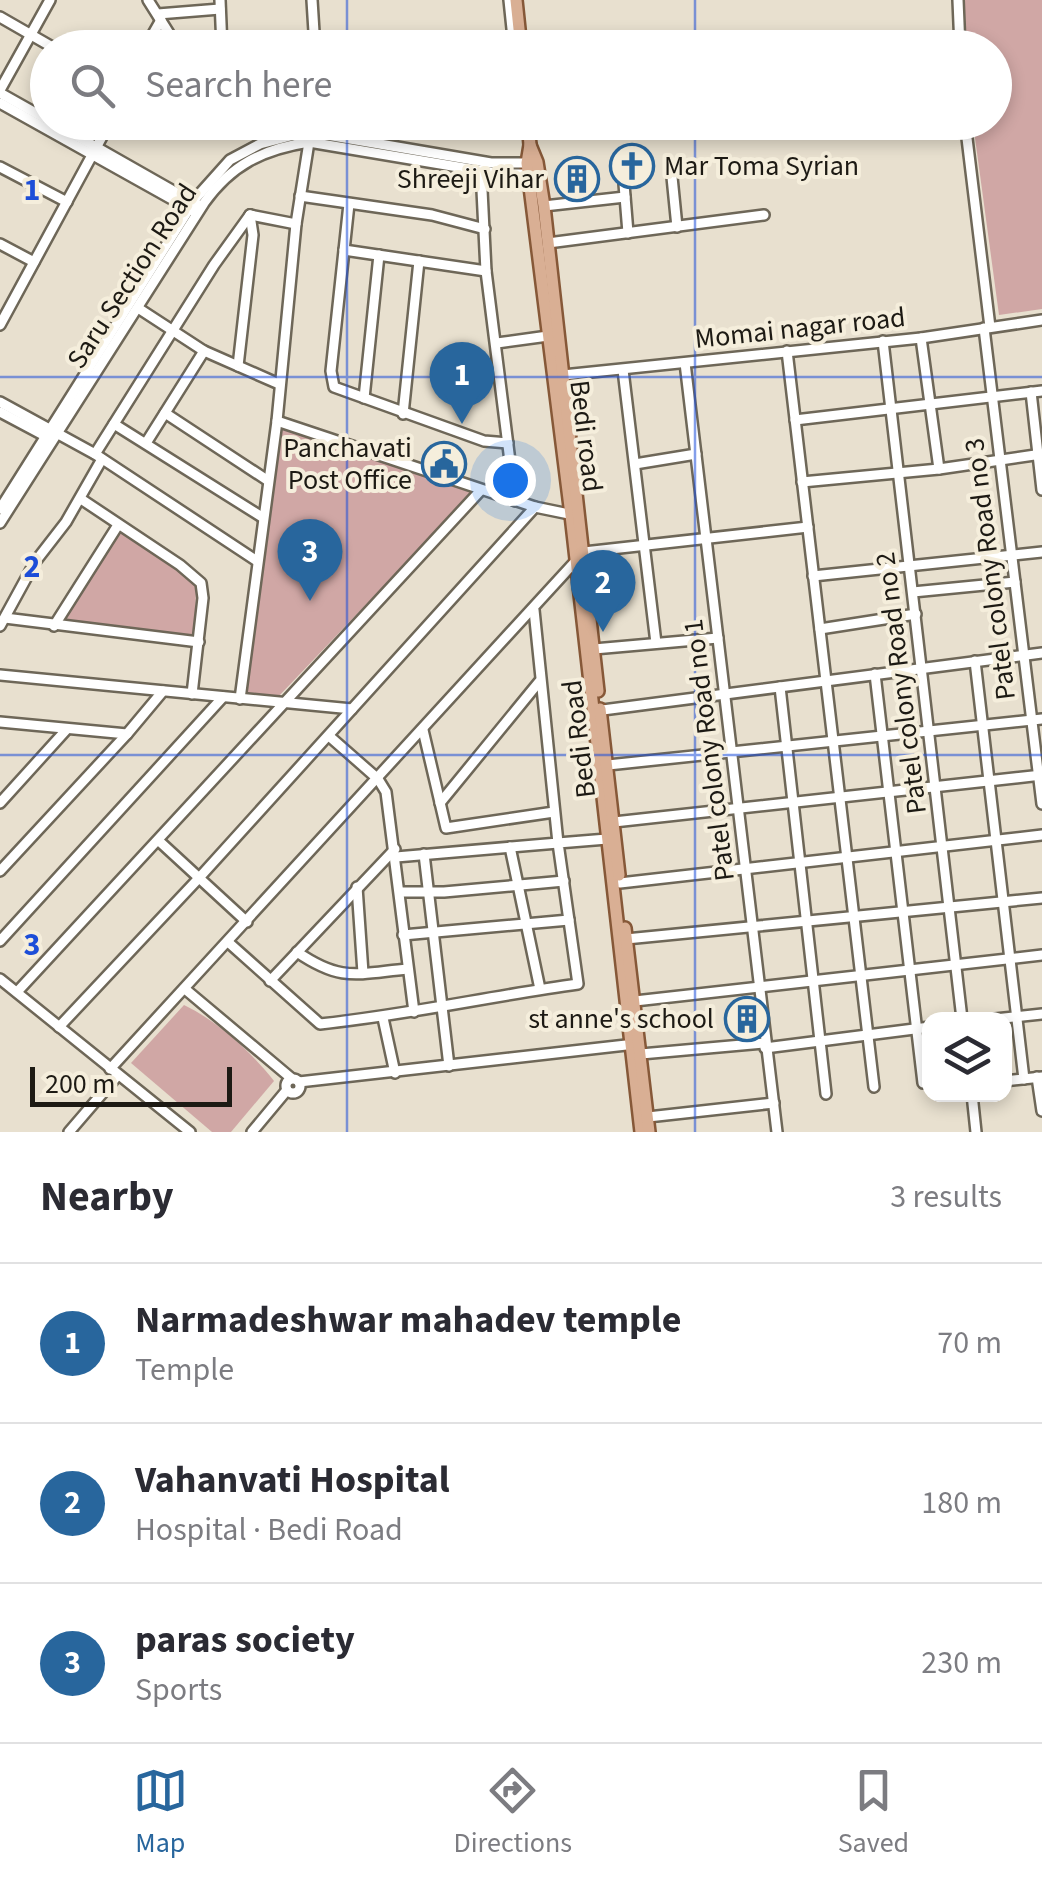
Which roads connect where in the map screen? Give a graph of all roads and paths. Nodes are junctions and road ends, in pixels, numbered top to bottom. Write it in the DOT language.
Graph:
graph roads {
  1 [pos="50,0"];
  2 [pos="148,0"];
  3 [pos="312,0"];
  4 [pos="512,0"];
  5 [pos="954,0"];
  6 [pos="220,5"];
  7 [pos="0,17"];
  8 [pos="161,20"];
  9 [pos="32,30"];
  10 [pos="156,30"];
  11 [pos="171,30"];
  12 [pos="221,30"];
  13 [pos="314,30"];
  14 [pos="516,30"];
  15 [pos="956,30"];
  16 [pos="30,34"];
  17 [pos="0,92"];
  18 [pos="0,102"];
  19 [pos="30,109"];
  20 [pos="30,117"];
  21 [pos="75,140"];
  22 [pos="79,140"];
  23 [pos="98,140"];
  24 [pos="275,140"];
  25 [pos="355,140"];
  26 [pos="530,140"];
  27 [pos="969,140"];
  28 [pos="309,142"];
  29 [pos="93,149"];
  30 [pos="0,167"];
  31 [pos="533,168"];
  32 [pos="481,170"];
  33 [pos="672,178"];
  34 [pos="624,184"];
  35 [pos="300,196"];
  36 [pos="625,197"];
  37 [pos="64,201"];
  38 [pos="349,204"];
  39 [pos="544,206"];
  40 [pos="195,208"];
  41 [pos="764,215"];
  42 [pos="250,216"];
  43 [pos="296,224"];
  44 [pos="677,227"];
  45 [pos="485,229"];
  46 [pos="628,233"];
  47 [pos="548,243"];
  48 [pos="0,244"];
  49 [pos="344,250"];
  50 [pos="379,255"];
  51 [pos="32,261"];
  52 [pos="419,261"];
  53 [pos="486,271"];
  54 [pos="138,308"];
  55 [pos="1042,320"];
  56 [pos="0,321"];
  57 [pos="990,327"];
  58 [pos="172,330"];
  59 [pos="548,336"];
  60 [pos="921,338"];
  61 [pos="884,341"];
  62 [pos="497,344"];
  63 [pos="204,351"];
  64 [pos="787,351"];
  65 [pos="686,364"];
  66 [pos="238,366"];
  67 [pos="623,370"];
  68 [pos="563,376"];
  69 [pos="278,384"];
  70 [pos="1036,391"];
  71 [pos="992,397"];
  72 [pos="364,398"];
  73 [pos="0,402"];
  74 [pos="931,404"];
  75 [pos="892,410"];
  76 [pos="0,412"];
  77 [pos="165,413"];
  78 [pos="403,414"];
  79 [pos="795,420"];
  80 [pos="277,421"];
  81 [pos="114,424"];
  82 [pos="51,434"];
  83 [pos="146,443"];
  84 [pos="508,443"];
  85 [pos="696,454"];
  86 [pos="1040,454"];
  87 [pos="99,456"];
  88 [pos="1000,459"];
  89 [pos="635,464"];
  90 [pos="939,469"];
  91 [pos="898,473"];
  92 [pos="267,480"];
  93 [pos="802,482"];
  94 [pos="480,490"];
  95 [pos="1042,490"];
  96 [pos="80,499"];
  97 [pos="515,501"];
  98 [pos="535,508"];
  99 [pos="0,509"];
  100 [pos="575,515"];
  101 [pos="262,517"];
  102 [pos="0,522"];
  103 [pos="118,524"];
  104 [pos="808,527"];
  105 [pos="706,539"];
  106 [pos="645,545"];
  107 [pos="584,552"];
  108 [pos="1042,552"];
  109 [pos="1011,556"];
  110 [pos="257,561"];
  111 [pos="575,563"];
  112 [pos="910,565"];
  113 [pos="814,576"];
  114 [pos="1014,582"];
  115 [pos="913,592"];
  116 [pos="534,610"];
  117 [pos="916,614"];
  118 [pos="2,622"];
  119 [pos="54,626"];
  120 [pos="820,629"];
  121 [pos="718,638"];
  122 [pos="199,642"];
  123 [pos="656,644"];
  124 [pos="594,649"];
  125 [pos="1042,653"];
  126 [pos="1024,655"];
  127 [pos="975,662"];
  128 [pos="922,668"];
  129 [pos="875,674"];
  130 [pos="0,675"];
  131 [pos="826,681"];
  132 [pos="539,682"];
  133 [pos="780,687"];
  134 [pos="162,691"];
  135 [pos="192,694"];
  136 [pos="725,694"];
  137 [pos="223,697"];
  138 [pos="240,700"];
  139 [pos="281,704"];
  140 [pos="352,710"];
  141 [pos="596,711"];
  142 [pos="1037,719"];
  143 [pos="0,722"];
  144 [pos="982,726"];
  145 [pos="67,729"];
  146 [pos="423,730"];
  147 [pos="929,731"];
  148 [pos="128,734"];
  149 [pos="328,736"];
  150 [pos="882,736"];
  151 [pos="833,742"];
  152 [pos="786,747"];
  153 [pos="732,753"];
  154 [pos="608,764"];
  155 [pos="1040,775"];
  156 [pos="378,779"];
  157 [pos="989,781"];
  158 [pos="936,787"];
  159 [pos="888,792"];
  160 [pos="840,797"];
  161 [pos="440,803"];
  162 [pos="792,803"];
  163 [pos="0,804"];
  164 [pos="1042,804"];
  165 [pos="738,809"];
  166 [pos="554,812"];
  167 [pos="614,822"];
  168 [pos="1042,835"];
  169 [pos="607,839"];
  170 [pos="996,840"];
  171 [pos="158,842"];
  172 [pos="558,842"];
  173 [pos="510,847"];
  174 [pos="943,847"];
  175 [pos="895,852"];
  176 [pos="395,853"];
  177 [pos="424,854"];
  178 [pos="847,858"];
  179 [pos="800,863"];
  180 [pos="0,870"];
  181 [pos="746,870"];
  182 [pos="199,878"];
  183 [pos="564,881"];
  184 [pos="620,883"];
  185 [pos="519,885"];
  186 [pos="357,887"];
  187 [pos="400,892"];
  188 [pos="428,892"];
  189 [pos="1042,898"];
  190 [pos="1003,902"];
  191 [pos="950,907"];
  192 [pos="904,912"];
  193 [pos="854,917"];
  194 [pos="569,920"];
  195 [pos="246,922"];
  196 [pos="806,922"];
  197 [pos="527,924"];
  198 [pos="752,927"];
  199 [pos="432,932"];
  200 [pos="403,935"];
  201 [pos="0,940"];
  202 [pos="626,940"];
  203 [pos="228,942"];
  204 [pos="297,952"];
  205 [pos="1042,956"];
  206 [pos="1011,960"];
  207 [pos="957,966"];
  208 [pos="407,969"];
  209 [pos="910,972"];
  210 [pos="362,973"];
  211 [pos="861,977"];
  212 [pos="0,979"];
  213 [pos="270,981"];
  214 [pos="813,982"];
  215 [pos="759,988"];
  216 [pos="185,989"];
  217 [pos="540,989"];
  218 [pos="17,992"];
  219 [pos="635,1001"];
  220 [pos="441,1006"];
  221 [pos="414,1012"];
  222 [pos="961,1012"];
  223 [pos="1042,1014"];
  224 [pos="1016,1017"];
  225 [pos="383,1018"];
  226 [pos="1012,1018"];
  227 [pos="59,1026"];
  228 [pos="916,1028"];
  229 [pos="922,1028"];
  230 [pos="868,1035"];
  231 [pos="820,1041"];
  232 [pos="765,1045"];
  233 [pos="637,1048"];
  234 [pos="449,1066"];
  235 [pos="114,1072"];
  236 [pos="396,1072"];
  237 [pos="922,1075"];
  238 [pos="1040,1077"];
  239 [pos="1024,1078"];
  240 [pos="295,1080"];
  241 [pos="1012,1080"];
  242 [pos="874,1087"];
  243 [pos="826,1094"];
  244 [pos="973,1102"];
  245 [pos="774,1104"];
  246 [pos="1042,1111"];
  247 [pos="648,1117"];
  248 [pos="184,1130"];
  249 [pos="69,1132"];
  250 [pos="252,1132"];
  251 [pos="640,1132"];
  252 [pos="650,1132"];
  253 [pos="777,1132"];
  254 [pos="976,1132"];
  1 -- 9 [label="street"];
  2 -- 8 [label="street"];
  3 -- 13 [label="street"];
  4 -- 14 [label="main road"];
  5 -- 15 [label="street"];
  6 -- 8 [label="street"];
  6 -- 12 [label="street"];
  7 -- 16 [label="street"];
  8 -- 10 [label="street"];
  8 -- 11 [label="street"];
  16 -- 17 [label="street"];
  17 -- 19 [label="street"];
  18 -- 20 [label="street"];
  21 -- 29 [label="street"];
  22 -- 29 [label="street"];
  23 -- 29 [label="street"];
  24 -- 40 [label="street, Saru Section Road"];
  25 -- 31 [label="street, Saru Section Road"];
  26 -- 31 [label="main road, Bedi Road"];
  27 -- 57 [label="street, Patel colony Road no 3"];
  28 -- 32 [label="street, Saru Section Road"];
  28 -- 35 [label="street"];
  28 -- 40 [label="street, Saru Section Road"];
  29 -- 37 [label="street"];
  29 -- 40 [label="street"];
  30 -- 37 [label="street"];
  31 -- 32 [label="street, Saru Section Road"];
  31 -- 39 [label="main road, Bedi Road"];
  31 -- 59 [label="main road, Bedi road"];
  32 -- 45 [label="street"];
  33 -- 44 [label="street"];
  34 -- 36 [label="street"];
  35 -- 38 [label="street"];
  35 -- 43 [label="street"];
  36 -- 39 [label="street"];
  36 -- 46 [label="street"];
  37 -- 51 [label="street"];
  38 -- 45 [label="street"];
  38 -- 49 [label="street"];
  39 -- 47 [label="main road, Bedi Road"];
  40 -- 54 [label="street, Saru Section Road"];
  40 -- 82 [label="street, Saru Section Road"];
  41 -- 44 [label="street"];
  42 -- 43 [label="street"];
  42 -- 58 [label="street"];
  42 -- 66 [label="street"];
  43 -- 69 [label="street"];
  44 -- 46 [label="street"];
  45 -- 53 [label="street"];
  46 -- 47 [label="street"];
  47 -- 68 [label="main road, Bedi Road"];
  48 -- 51 [label="street"];
  49 -- 50 [label="street"];
  49 -- 72 [label="street"];
  50 -- 52 [label="street"];
  50 -- 72 [label="street"];
  51 -- 56 [label="street"];
  52 -- 53 [label="street"];
  52 -- 78 [label="street"];
  53 -- 62 [label="street"];
  54 -- 58 [label="street"];
  54 -- 82 [label="street, Saru Section Road"];
  55 -- 57 [label="street, Momai nagar road"];
  57 -- 60 [label="street, Momai nagar road"];
  57 -- 71 [label="street, Patel colony Road no 3"];
  58 -- 63 [label="street"];
  58 -- 81 [label="street"];
  59 -- 62 [label="street"];
  59 -- 100 [label="main road, Bedi road"];
  60 -- 61 [label="street, Momai nagar road"];
  60 -- 74 [label="street"];
  61 -- 64 [label="street, Momai nagar road"];
  61 -- 75 [label="street, Patel colony Road no 2"];
  62 -- 84 [label="street"];
  63 -- 66 [label="street"];
  63 -- 77 [label="street"];
  64 -- 65 [label="street, Momai nagar road"];
  64 -- 79 [label="street"];
  65 -- 67 [label="street, Momai nagar road"];
  65 -- 85 [label="street, Patel colony Road no 1"];
  66 -- 69 [label="street"];
  67 -- 68 [label="street, Momai nagar road"];
  67 -- 89 [label="street"];
  68 -- 100 [label="main road, Bedi Road"];
  69 -- 80 [label="street"];
  70 -- 71 [label="street"];
  70 -- 86 [label="street"];
  71 -- 74 [label="street"];
  71 -- 88 [label="street, Patel colony Road no 3"];
  72 -- 78 [label="street"];
  73 -- 82 [label="street"];
  74 -- 75 [label="street"];
  74 -- 90 [label="street"];
  75 -- 79 [label="street"];
  75 -- 91 [label="street, Patel colony Road no 2"];
  76 -- 82 [label="street"];
  77 -- 83 [label="street"];
  77 -- 92 [label="street"];
  78 -- 84 [label="street"];
  79 -- 93 [label="street"];
  80 -- 92 [label="street"];
  80 -- 94 [label="street"];
  81 -- 83 [label="street"];
  81 -- 87 [label="street"];
  82 -- 87 [label="street"];
  82 -- 99 [label="street, Saru Section Road"];
  82 -- 102 [label="street, Saru Section Road"];
  83 -- 101 [label="street"];
  84 -- 97 [label="street"];
  85 -- 89 [label="street"];
  85 -- 105 [label="street, Patel colony Road no 1"];
  86 -- 88 [label="street"];
  86 -- 95 [label="street"];
  87 -- 96 [label="street"];
  87 -- 110 [label="street"];
  88 -- 90 [label="street"];
  88 -- 109 [label="street, Patel colony Road no 3"];
  89 -- 106 [label="street"];
  90 -- 91 [label="street"];
  91 -- 93 [label="street"];
  91 -- 112 [label="street, Patel colony Road no 2"];
  92 -- 101 [label="street"];
  93 -- 104 [label="street"];
  94 -- 97 [label="street"];
  94 -- 139 [label="street"];
  96 -- 103 [label="street"];
  96 -- 118 [label="street"];
  97 -- 98 [label="street"];
  98 -- 100 [label="street"];
  98 -- 140 [label="street"];
  100 -- 107 [label="main road, Bedi Road"];
  100 -- 111 [label="main road, Bedi road"];
  101 -- 110 [label="street"];
  103 -- 119 [label="street"];
  103 -- 122 [label="street"];
  104 -- 105 [label="street"];
  104 -- 113 [label="street"];
  105 -- 106 [label="street"];
  105 -- 121 [label="street, Patel colony Road no 1"];
  106 -- 107 [label="street"];
  106 -- 123 [label="street"];
  107 -- 111 [label="street"];
  107 -- 124 [label="main road, Bedi Road"];
  108 -- 109 [label="street"];
  109 -- 112 [label="street"];
  109 -- 114 [label="street, Patel colony Road no 3"];
  110 -- 138 [label="street"];
  111 -- 116 [label="street"];
  111 -- 141 [label="main road, Bedi road"];
  112 -- 113 [label="street"];
  112 -- 115 [label="street, Patel colony Road no 2"];
  113 -- 120 [label="street"];
  114 -- 115 [label="street"];
  114 -- 126 [label="street, Patel colony Road no 3"];
  115 -- 117 [label="street, Patel colony Road no 2"];
  116 -- 132 [label="street"];
  116 -- 146 [label="street"];
  117 -- 120 [label="street"];
  117 -- 128 [label="street, Patel colony Road no 2"];
  118 -- 119 [label="street"];
  119 -- 122 [label="street"];
  120 -- 131 [label="street"];
  121 -- 123 [label="street"];
  121 -- 136 [label="street, Patel colony Road no 1"];
  122 -- 135 [label="street"];
  123 -- 124 [label="street"];
  124 -- 141 [label="main road, Bedi Road"];
  125 -- 126 [label="street"];
  126 -- 127 [label="street"];
  126 -- 142 [label="street, Patel colony Road no 3"];
  127 -- 128 [label="street"];
  127 -- 144 [label="street"];
  128 -- 129 [label="street"];
  128 -- 147 [label="street, Patel colony Road no 2"];
  129 -- 131 [label="street"];
  129 -- 150 [label="street"];
  130 -- 134 [label="street"];
  131 -- 133 [label="street"];
  131 -- 151 [label="street"];
  132 -- 161 [label="street"];
  132 -- 166 [label="street"];
  133 -- 136 [label="street"];
  133 -- 152 [label="street"];
  134 -- 135 [label="street"];
  134 -- 148 [label="street"];
  135 -- 137 [label="street"];
  136 -- 141 [label="street"];
  136 -- 153 [label="street, Patel colony Road no 1"];
  137 -- 138 [label="street"];
  137 -- 201 [label="street"];
  138 -- 139 [label="street"];
  139 -- 140 [label="street"];
  139 -- 171 [label="street"];
  140 -- 149 [label="street"];
  141 -- 154 [label="main road, Bedi Road"];
  141 -- 169 [label="main road, Bedi road"];
  142 -- 144 [label="street"];
  142 -- 155 [label="street, Patel colony Road no 3"];
  143 -- 145 [label="street"];
  144 -- 147 [label="street"];
  144 -- 157 [label="street"];
  145 -- 148 [label="street"];
  145 -- 163 [label="street"];
  146 -- 156 [label="street"];
  146 -- 161 [label="street"];
  147 -- 150 [label="street"];
  147 -- 158 [label="street, Patel colony Road no 2"];
  148 -- 180 [label="street"];
  149 -- 156 [label="street"];
  149 -- 182 [label="street"];
  150 -- 151 [label="street"];
  150 -- 159 [label="street"];
  151 -- 152 [label="street"];
  151 -- 160 [label="street"];
  152 -- 153 [label="street"];
  152 -- 162 [label="street"];
  153 -- 154 [label="street"];
  153 -- 165 [label="street, Patel colony Road no 1"];
  154 -- 167 [label="main road, Bedi Road"];
  155 -- 157 [label="street"];
  155 -- 164 [label="street, Patel colony Road no 3"];
  156 -- 176 [label="street"];
  156 -- 195 [label="street"];
  157 -- 158 [label="street"];
  157 -- 170 [label="street"];
  158 -- 159 [label="street"];
  158 -- 174 [label="street, Patel colony Road no 2"];
  159 -- 160 [label="street"];
  159 -- 175 [label="street"];
  160 -- 162 [label="street"];
  160 -- 178 [label="street"];
  161 -- 166 [label="street"];
  162 -- 165 [label="street"];
  162 -- 179 [label="street"];
  165 -- 167 [label="street"];
  165 -- 181 [label="street, Patel colony Road no 1"];
  166 -- 172 [label="street"];
  167 -- 184 [label="main road, Bedi Road"];
  168 -- 170 [label="street"];
  169 -- 172 [label="street"];
  169 -- 233 [label="main road, Bedi road"];
  170 -- 174 [label="street"];
  170 -- 190 [label="street"];
  171 -- 182 [label="street"];
  171 -- 218 [label="street"];
  172 -- 173 [label="street"];
  172 -- 183 [label="street"];
  173 -- 177 [label="street"];
  173 -- 185 [label="street"];
  174 -- 175 [label="street"];
  174 -- 191 [label="street, Patel colony Road no 2"];
  175 -- 178 [label="street"];
  175 -- 192 [label="street"];
  176 -- 177 [label="street"];
  176 -- 186 [label="street"];
  176 -- 187 [label="street"];
  177 -- 188 [label="street"];
  178 -- 179 [label="street"];
  178 -- 193 [label="street"];
  179 -- 181 [label="street"];
  179 -- 196 [label="street"];
  181 -- 184 [label="street"];
  181 -- 198 [label="street, Patel colony Road no 1"];
  182 -- 195 [label="street"];
  182 -- 227 [label="street"];
  183 -- 185 [label="street"];
  183 -- 194 [label="street"];
  184 -- 202 [label="main road, Bedi Road"];
  185 -- 188 [label="street"];
  185 -- 197 [label="street"];
  186 -- 204 [label="street"];
  186 -- 210 [label="street"];
  187 -- 188 [label="street"];
  187 -- 200 [label="street"];
  188 -- 199 [label="street"];
  189 -- 190 [label="street"];
  190 -- 191 [label="street"];
  190 -- 206 [label="street"];
  191 -- 192 [label="street"];
  191 -- 207 [label="street, Patel colony Road no 2"];
  192 -- 193 [label="street"];
  192 -- 209 [label="street"];
  193 -- 196 [label="street"];
  193 -- 211 [label="street"];
  194 -- 197 [label="street"];
  194 -- 217 [label="street"];
  195 -- 203 [label="street"];
  196 -- 198 [label="street"];
  196 -- 214 [label="street"];
  197 -- 199 [label="street"];
  197 -- 217 [label="street"];
  198 -- 202 [label="street"];
  198 -- 215 [label="street, Patel colony Road no 1"];
  199 -- 200 [label="street"];
  199 -- 220 [label="street"];
  200 -- 208 [label="street"];
  202 -- 219 [label="main road, Bedi Road"];
  203 -- 213 [label="street"];
  203 -- 216 [label="street"];
  204 -- 210 [label="street"];
  204 -- 213 [label="street"];
  205 -- 206 [label="street"];
  206 -- 207 [label="street"];
  206 -- 224 [label="street"];
  207 -- 209 [label="street"];
  207 -- 222 [label="street, Patel colony Road no 2"];
  208 -- 210 [label="street"];
  208 -- 221 [label="street"];
  209 -- 211 [label="street"];
  209 -- 228 [label="street"];
  211 -- 214 [label="street"];
  211 -- 230 [label="street"];
  212 -- 218 [label="street"];
  213 -- 225 [label="street"];
  214 -- 215 [label="street"];
  214 -- 231 [label="street"];
  215 -- 219 [label="street"];
  215 -- 232 [label="street, Patel colony Road no 1"];
  216 -- 235 [label="street"];
  216 -- 240 [label="street"];
  217 -- 220 [label="street"];
  218 -- 227 [label="street"];
  219 -- 233 [label="main road, Bedi Road"];
  220 -- 221 [label="street"];
  220 -- 234 [label="street"];
  221 -- 225 [label="street"];
  223 -- 224 [label="street"];
  224 -- 226 [label="street"];
  224 -- 239 [label="street"];
  225 -- 236 [label="street"];
  227 -- 235 [label="street"];
  228 -- 229 [label="street"];
  228 -- 230 [label="street"];
  228 -- 237 [label="street"];
  230 -- 231 [label="street"];
  230 -- 242 [label="street"];
  231 -- 232 [label="street"];
  231 -- 243 [label="street"];
  232 -- 233 [label="street"];
  232 -- 245 [label="street, Patel colony Road no 1"];
  233 -- 234 [label="street"];
  233 -- 247 [label="main road, Bedi Road"];
  233 -- 251 [label="main road, Bedi road"];
  234 -- 236 [label="street"];
  235 -- 248 [label="street"];
  235 -- 249 [label="street"];
  236 -- 240 [label="street"];
  238 -- 239 [label="street"];
  238 -- 246 [label="street"];
  239 -- 241 [label="street"];
  240 -- 250 [label="street"];
  244 -- 254 [label="street"];
  245 -- 247 [label="street"];
  245 -- 253 [label="street, Patel colony Road no 1"];
  247 -- 252 [label="main road, Bedi Road"];
}
